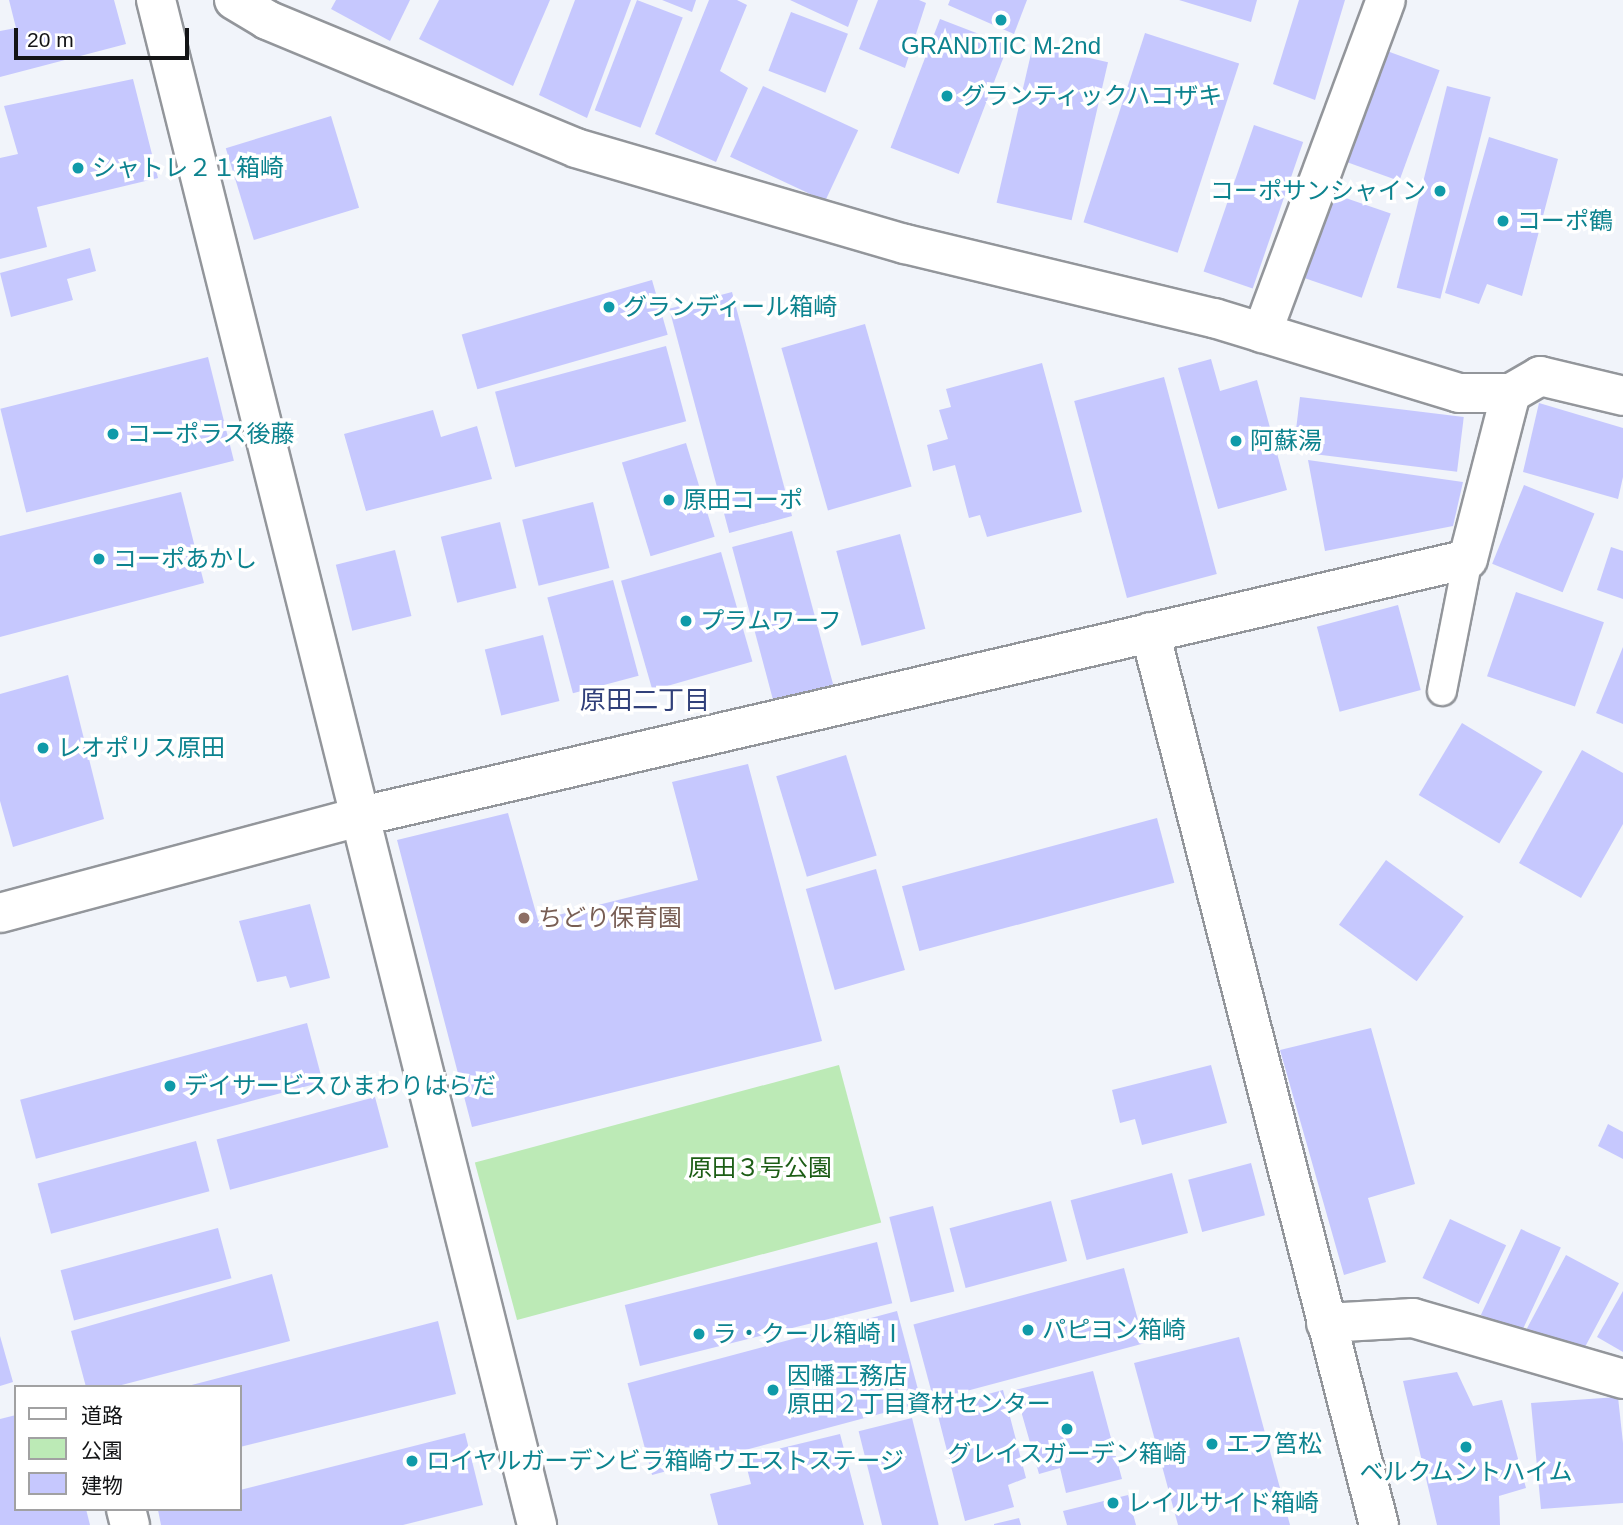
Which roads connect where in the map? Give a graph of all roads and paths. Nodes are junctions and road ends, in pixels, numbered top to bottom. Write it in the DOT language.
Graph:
graph roads {
  1 [pos="156,0"];
  2 [pos="234,0"];
  3 [pos="1387,0"];
  4 [pos="1262,333"];
  5 [pos="1511,393"];
  6 [pos="1623,396"];
  7 [pos="1468,559"];
  8 [pos="1150,632"];
  9 [pos="1442,691"];
  10 [pos="362,817"];
  11 [pos="0,914"];
  12 [pos="1326,1323"];
  13 [pos="1623,1379"];
  14 [pos="537,1525"];
  15 [pos="1379,1525"];
  1 -- 10 [label="street"];
  2 -- 4 [label="street"];
  3 -- 4 [label="street"];
  4 -- 5 [label="street"];
  5 -- 6 [label="street"];
  5 -- 7 [label="street"];
  7 -- 8 [label="street"];
  7 -- 9 [label="lane"];
  8 -- 10 [label="street"];
  8 -- 12 [label="street"];
  10 -- 11 [label="street"];
  10 -- 14 [label="street"];
  12 -- 13 [label="street"];
  12 -- 15 [label="street"];
}
